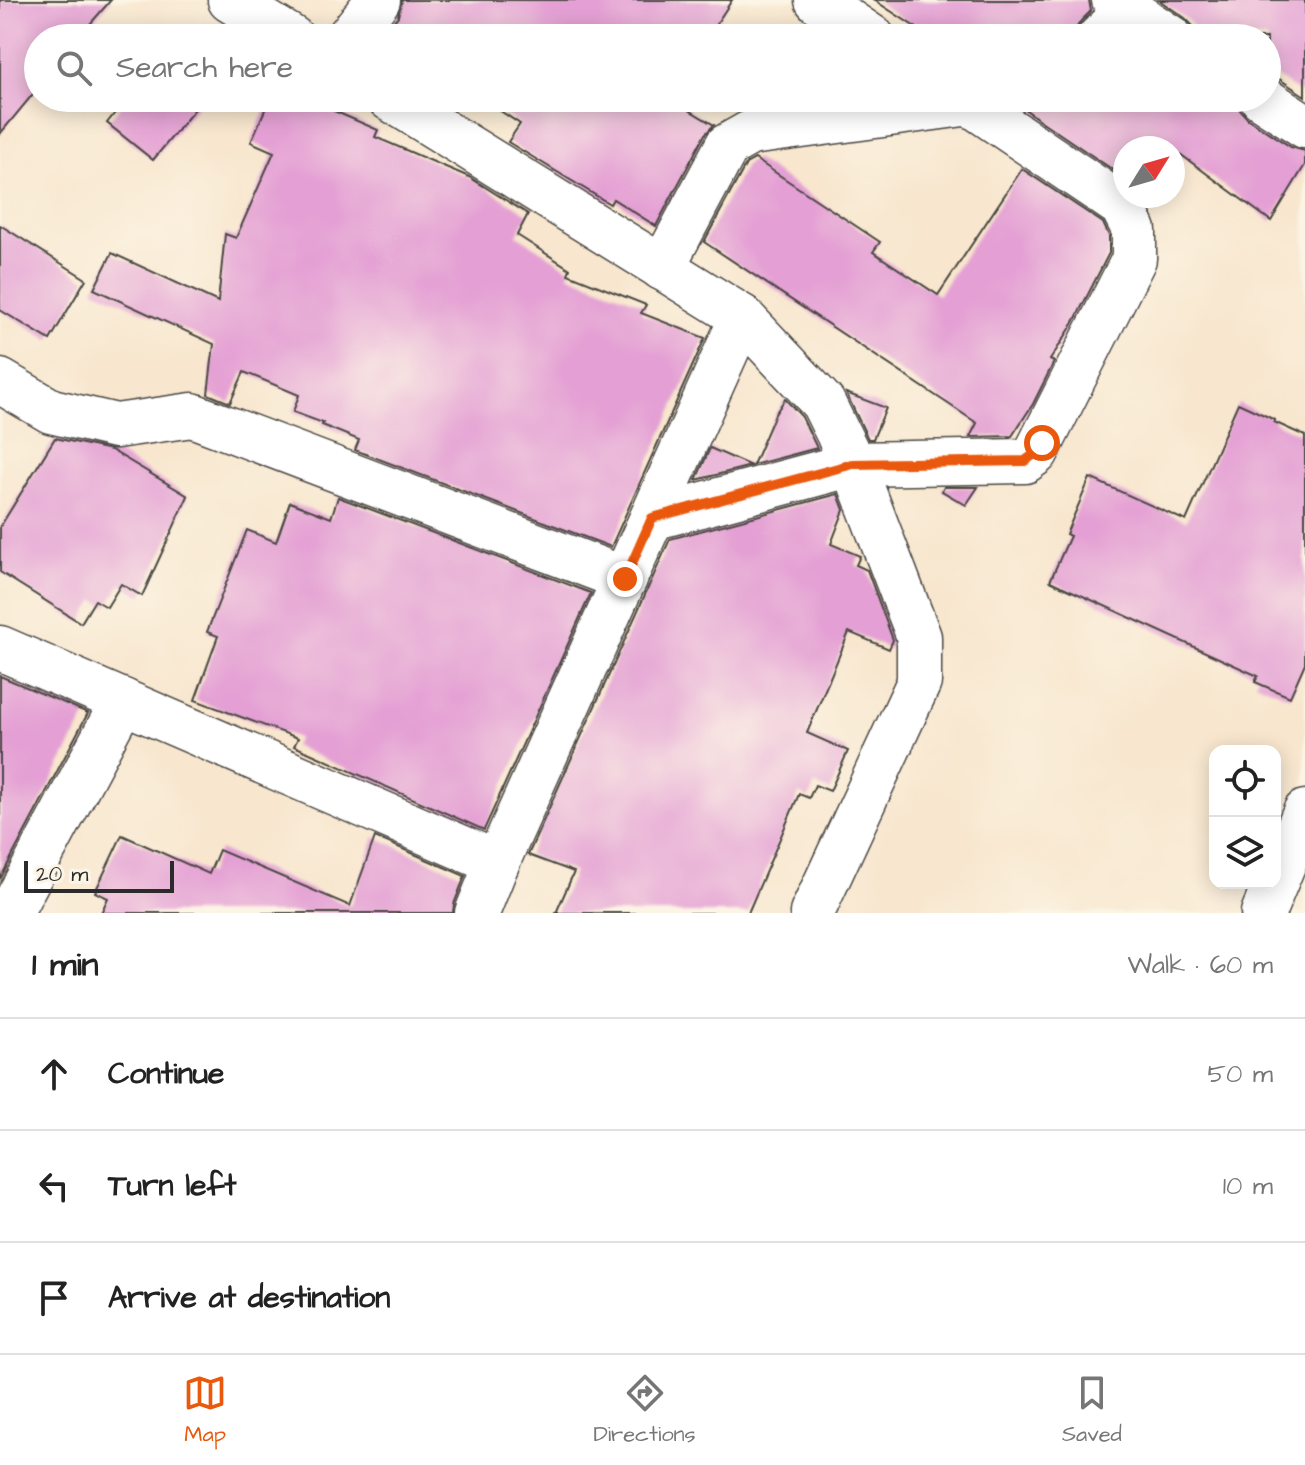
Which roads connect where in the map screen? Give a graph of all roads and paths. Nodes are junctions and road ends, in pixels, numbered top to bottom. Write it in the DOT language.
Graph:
graph roads {
  1 [pos="230,0"];
  2 [pos="378,0"];
  3 [pos="817,0"];
  4 [pos="1114,16"];
  5 [pos="269,24"];
  6 [pos="359,24"];
  7 [pos="852,24"];
  8 [pos="1135,24"];
  9 [pos="1281,110"];
  10 [pos="411,112"];
  11 [pos="896,112"];
  12 [pos="996,112"];
  13 [pos="1305,126"];
  14 [pos="662,268"];
  15 [pos="742,317"];
  16 [pos="0,381"];
  17 [pos="853,464"];
  18 [pos="652,518"];
  19 [pos="625,579"];
  20 [pos="0,648"];
  21 [pos="123,701"];
  22 [pos="1305,812"];
  23 [pos="497,863"];
  24 [pos="10,913"];
  25 [pos="477,913"];
  26 [pos="812,913"];
  27 [pos="1263,913"];
  1 -- 5 [label="street"];
  2 -- 6 [label="street"];
  3 -- 7 [label="street"];
  4 -- 8 [label="street"];
  9 -- 13 [label="street"];
  10 -- 14 [label="street"];
  11 -- 14 [label="street"];
  12 -- 17 [label="street"];
  14 -- 15 [label="street"];
  15 -- 17 [label="street"];
  15 -- 18 [label="street"];
  16 -- 19 [label="street"];
  17 -- 18 [label="street"];
  17 -- 26 [label="street"];
  18 -- 19 [label="street"];
  19 -- 23 [label="street"];
  20 -- 21 [label="street"];
  21 -- 23 [label="street"];
  21 -- 24 [label="street"];
  22 -- 27 [label="street"];
  23 -- 25 [label="street"];
}
